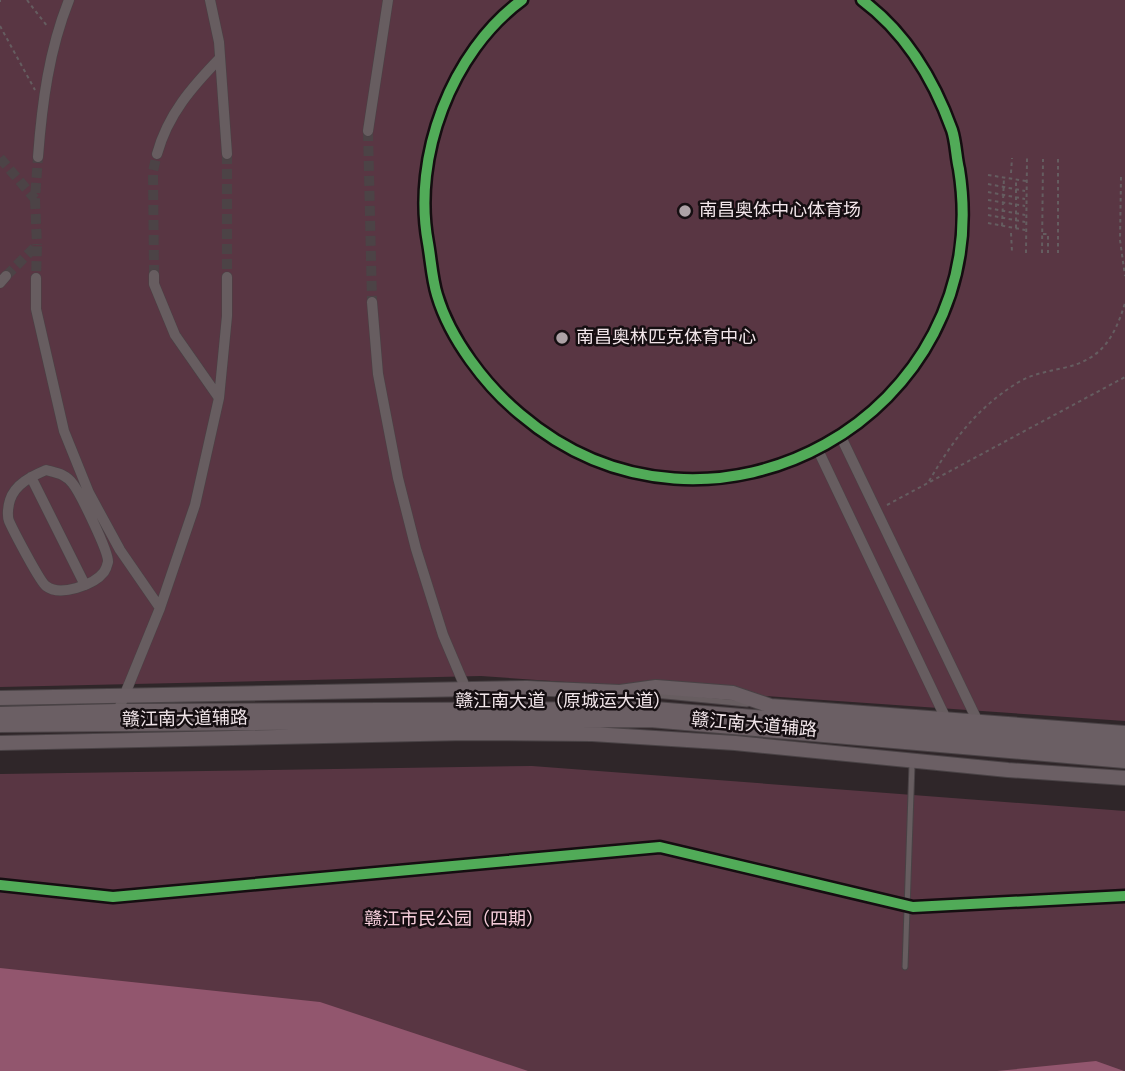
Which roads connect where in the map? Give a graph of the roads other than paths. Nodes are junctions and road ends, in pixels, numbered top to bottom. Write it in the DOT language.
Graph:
graph roads {
  1 [pos="69,0"];
  2 [pos="210,0"];
  3 [pos="388,0"];
  4 [pos="522,0"];
  5 [pos="862,0"];
  6 [pos="220,58"];
  7 [pos="368,131"];
  8 [pos="158,154"];
  9 [pos="227,154"];
  10 [pos="38,157"];
  11 [pos="154,275"];
  12 [pos="227,277"];
  13 [pos="36,278"];
  14 [pos="372,302"];
  15 [pos="219,398"];
  16 [pos="841,437"];
  17 [pos="818,450"];
  18 [pos="31,477"];
  19 [pos="84,494"];
  20 [pos="5,500"];
  21 [pos="104,547"];
  22 [pos="120,550"];
  23 [pos="85,585"];
  24 [pos="160,608"];
  25 [pos="466,689"];
  26 [pos="125,695"];
  27 [pos="0,698"];
  28 [pos="0,714"];
  29 [pos="473,715"];
  30 [pos="115,717"];
  31 [pos="946,719"];
  32 [pos="977,721"];
  33 [pos="0,725"];
  34 [pos="1125,733"];
  35 [pos="984,736"];
  36 [pos="956,740"];
  37 [pos="0,743"];
  38 [pos="1125,747"];
  39 [pos="991,749"];
  40 [pos="912,760"];
  41 [pos="1125,761"];
  42 [pos="1125,778"];
  43 [pos="905,967"];
  1 -- 10 [label="street"];
  2 -- 6 [label="street"];
  3 -- 7 [label="street"];
  4 -- 17 [label="street"];
  5 -- 16 [label="street"];
  6 -- 8 [label="street"];
  6 -- 9 [label="street"];
  11 -- 15 [label="street"];
  12 -- 15 [label="street"];
  13 -- 19 [label="street"];
  14 -- 25 [label="street"];
  15 -- 24 [label="street"];
  16 -- 17 [label="street"];
  16 -- 32 [label="street"];
  17 -- 31 [label="street"];
  18 -- 19 [label="street"];
  18 -- 20 [label="street"];
  18 -- 23 [label="street"];
  19 -- 21 [label="street"];
  19 -- 22 [label="street"];
  20 -- 23 [label="street"];
  21 -- 22 [label="street"];
  21 -- 23 [label="street"];
  22 -- 24 [label="street"];
  24 -- 26 [label="street"];
  25 -- 26 [label="street"];
  25 -- 29 [label="street"];
  25 -- 31 [label="street"];
  26 -- 27 [label="street"];
  26 -- 30 [label="street"];
  28 -- 30 [label="street, 赣江南大道（原城运大道）"];
  29 -- 30 [label="street, 赣江南大道（原城运大道）"];
  29 -- 36 [label="street, 赣江南大道（原城运大道）"];
  30 -- 33 [label="street, 赣江南大道（原城运大道）"];
  31 -- 32 [label="street"];
  31 -- 36 [label="street"];
  32 -- 34 [label="street"];
  32 -- 35 [label="street"];
  35 -- 36 [label="street, 赣江南大道（原城运大道）"];
  35 -- 38 [label="street, 赣江南大道（原城运大道）"];
  35 -- 39 [label="street"];
  36 -- 39 [label="street, 赣江南大道（原城运大道）"];
  37 -- 40 [label="street, 赣江南大道辅路"];
  39 -- 41 [label="street, 赣江南大道（原城运大道）"];
  40 -- 42 [label="street, 赣江南大道辅路"];
  40 -- 43 [label="lane"];
}
